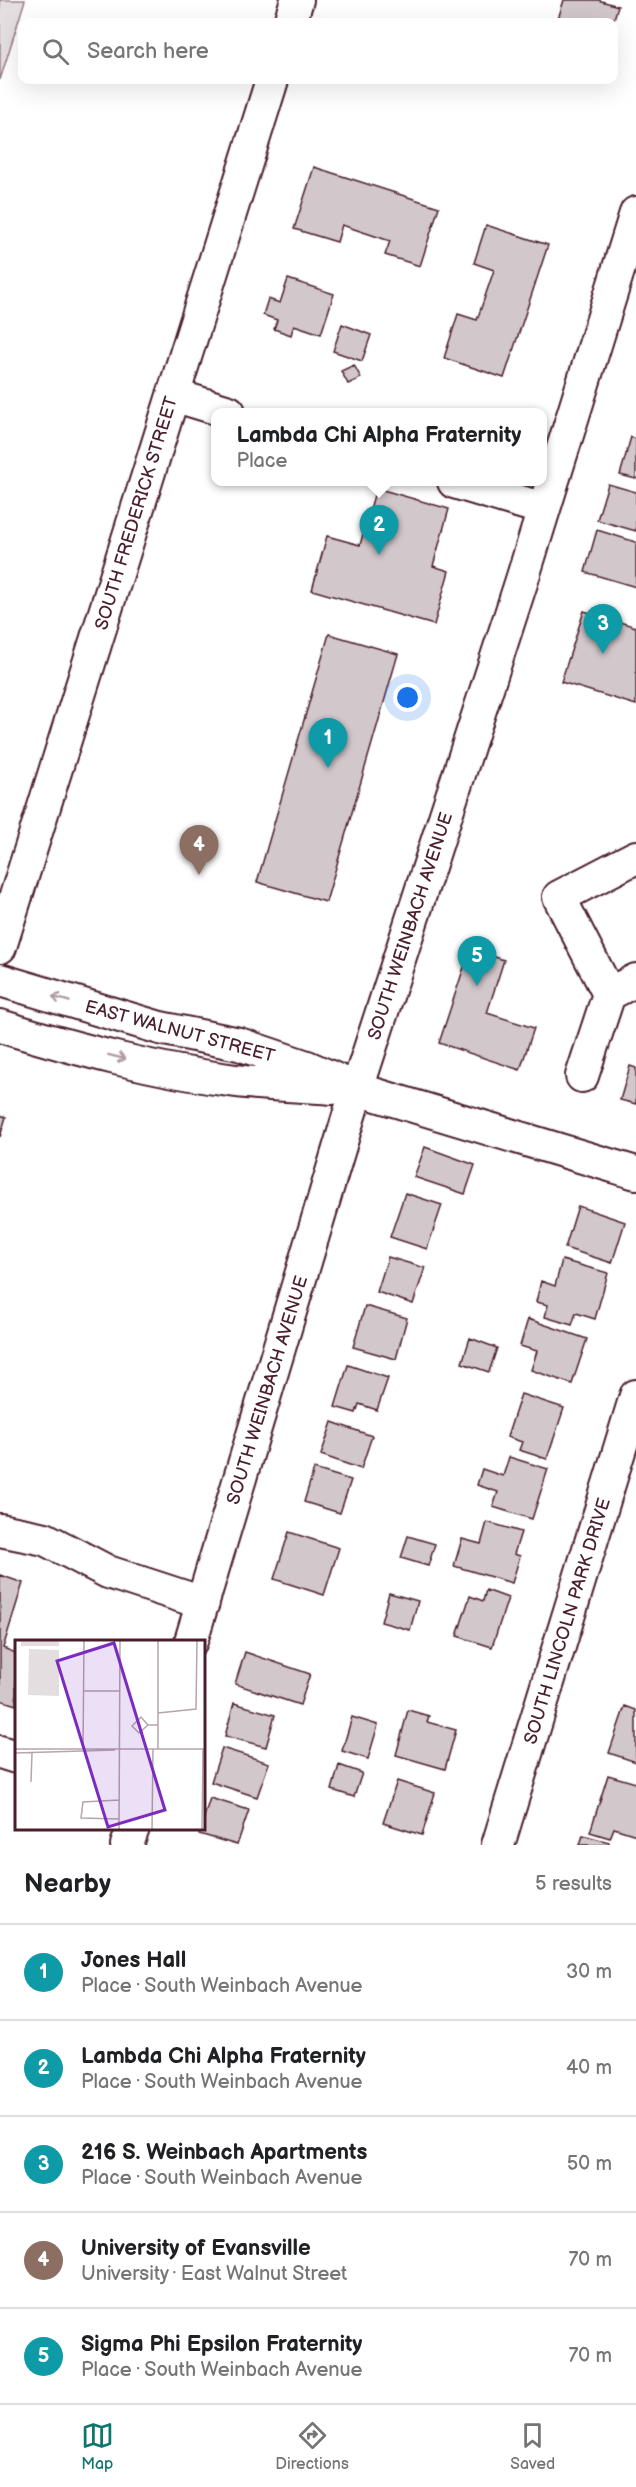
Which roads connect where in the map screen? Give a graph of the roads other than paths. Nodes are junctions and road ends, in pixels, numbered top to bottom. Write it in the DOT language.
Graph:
graph roads {
  1 [pos="297,0"];
  2 [pos="291,18"];
  3 [pos="271,84"];
  4 [pos="636,213"];
  5 [pos="173,395"];
  6 [pos="216,408"];
  7 [pos="467,486"];
  8 [pos="544,509"];
  9 [pos="636,857"];
  10 [pos="0,948"];
  11 [pos="0,980"];
  12 [pos="623,987"];
  13 [pos="0,1026"];
  14 [pos="582,1076"];
  15 [pos="357,1089"];
  16 [pos="636,1173"];
  17 [pos="636,1396"];
  18 [pos="0,1530"];
  19 [pos="203,1603"];
  20 [pos="191,1640"];
  21 [pos="0,1752"];
  22 [pos="15,1757"];
  23 [pos="132,1830"];
  24 [pos="128,1845"];
  25 [pos="498,1845"];
  1 -- 2 [label="street"];
  3 -- 5 [label="street, SOUTH FREDERICK STREET"];
  4 -- 8 [label="street, SOUTH WEINBACH AVENUE"];
  5 -- 6 [label="street"];
  5 -- 10 [label="street, SOUTH FREDERICK STREET"];
  7 -- 8 [label="street"];
  8 -- 15 [label="street, SOUTH WEINBACH AVENUE"];
  9 -- 12 [label="street"];
  15 -- 11 [label="street, EAST WALNUT STREET, one-way"];
  12 -- 14 [label="street"];
  13 -- 15 [label="street, EAST WALNUT STREET, one-way"];
  15 -- 16 [label="street, EAST WALNUT STREET"];
  15 -- 19 [label="street, SOUTH WEINBACH AVENUE"];
  17 -- 25 [label="street, SOUTH LINCOLN PARK DRIVE"];
  18 -- 19 [label="street"];
  19 -- 20 [label="street, SOUTH WEINBACH AVENUE"];
  21 -- 22 [label="street"];
  23 -- 24 [label="street"];
}
